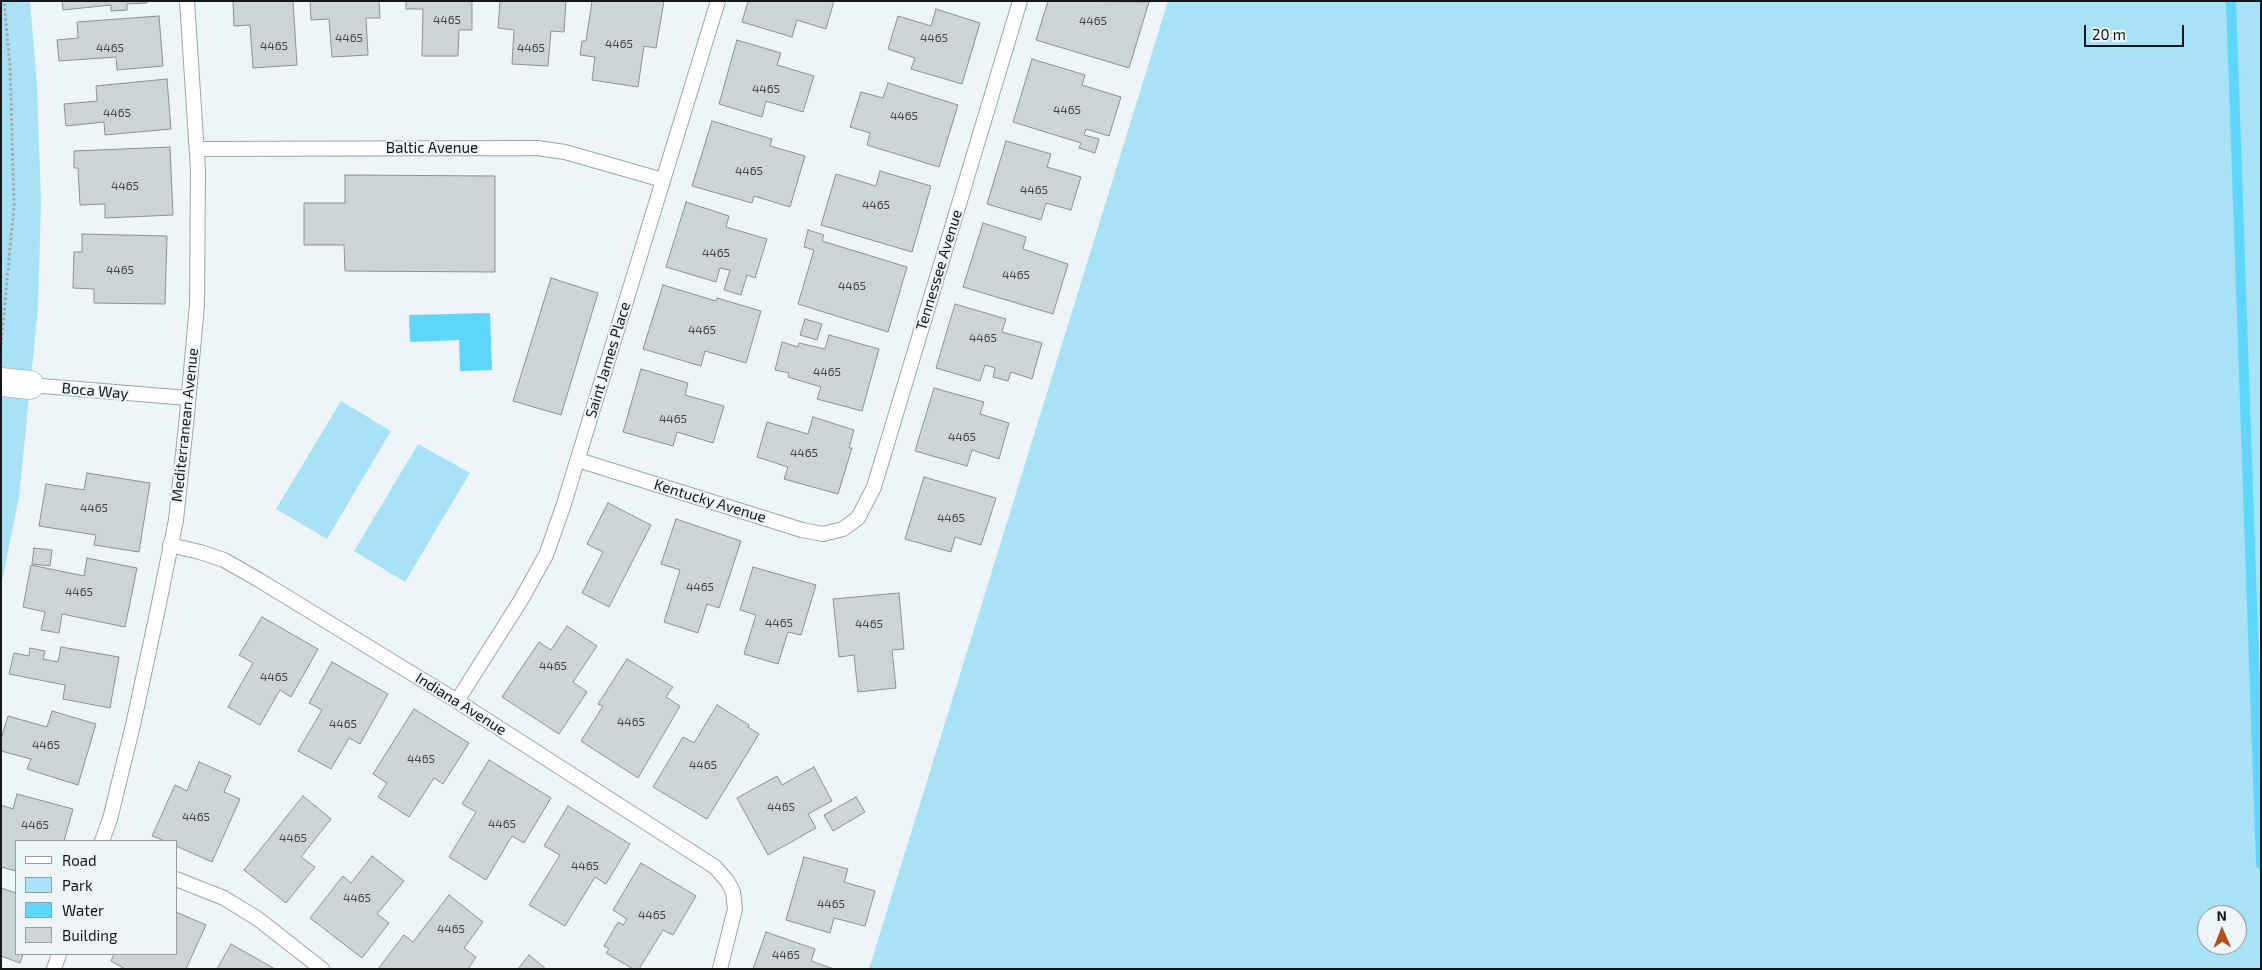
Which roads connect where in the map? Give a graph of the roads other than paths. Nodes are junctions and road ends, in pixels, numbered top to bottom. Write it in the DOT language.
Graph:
graph roads {
  1 [pos="188,1"];
  2 [pos="718,1"];
  3 [pos="1020,1"];
  4 [pos="197,149"];
  5 [pos="663,180"];
  6 [pos="1,382"];
  7 [pos="30,385"];
  8 [pos="188,398"];
  9 [pos="578,460"];
  10 [pos="843,529"];
  11 [pos="170,546"];
  12 [pos="457,701"];
  13 [pos="102,840"];
  14 [pos="178,880"];
  15 [pos="60,955"];
  16 [pos="54,969"];
  17 [pos="322,969"];
  18 [pos="720,969"];
  1 -- 4 [label="lane, Mediterranean Avenue"];
  2 -- 5 [label="lane, Saint James Place"];
  3 -- 10 [label="lane, Tennessee Avenue"];
  4 -- 5 [label="lane, Baltic Avenue"];
  4 -- 8 [label="lane, Mediterranean Avenue"];
  5 -- 9 [label="lane, Saint James Place"];
  6 -- 7 [label="street, Boca Way"];
  7 -- 8 [label="lane, Boca Way"];
  8 -- 11 [label="lane, Mediterranean Avenue"];
  9 -- 10 [label="lane, Kentucky Avenue"];
  9 -- 12 [label="lane, Saint James Place"];
  11 -- 12 [label="lane, Indiana Avenue"];
  11 -- 13 [label="lane, Mediterranean Avenue"];
  12 -- 18 [label="lane, Indiana Avenue"];
  14 -- 17 [label="lane"];
  15 -- 16 [label="lane"];
}
